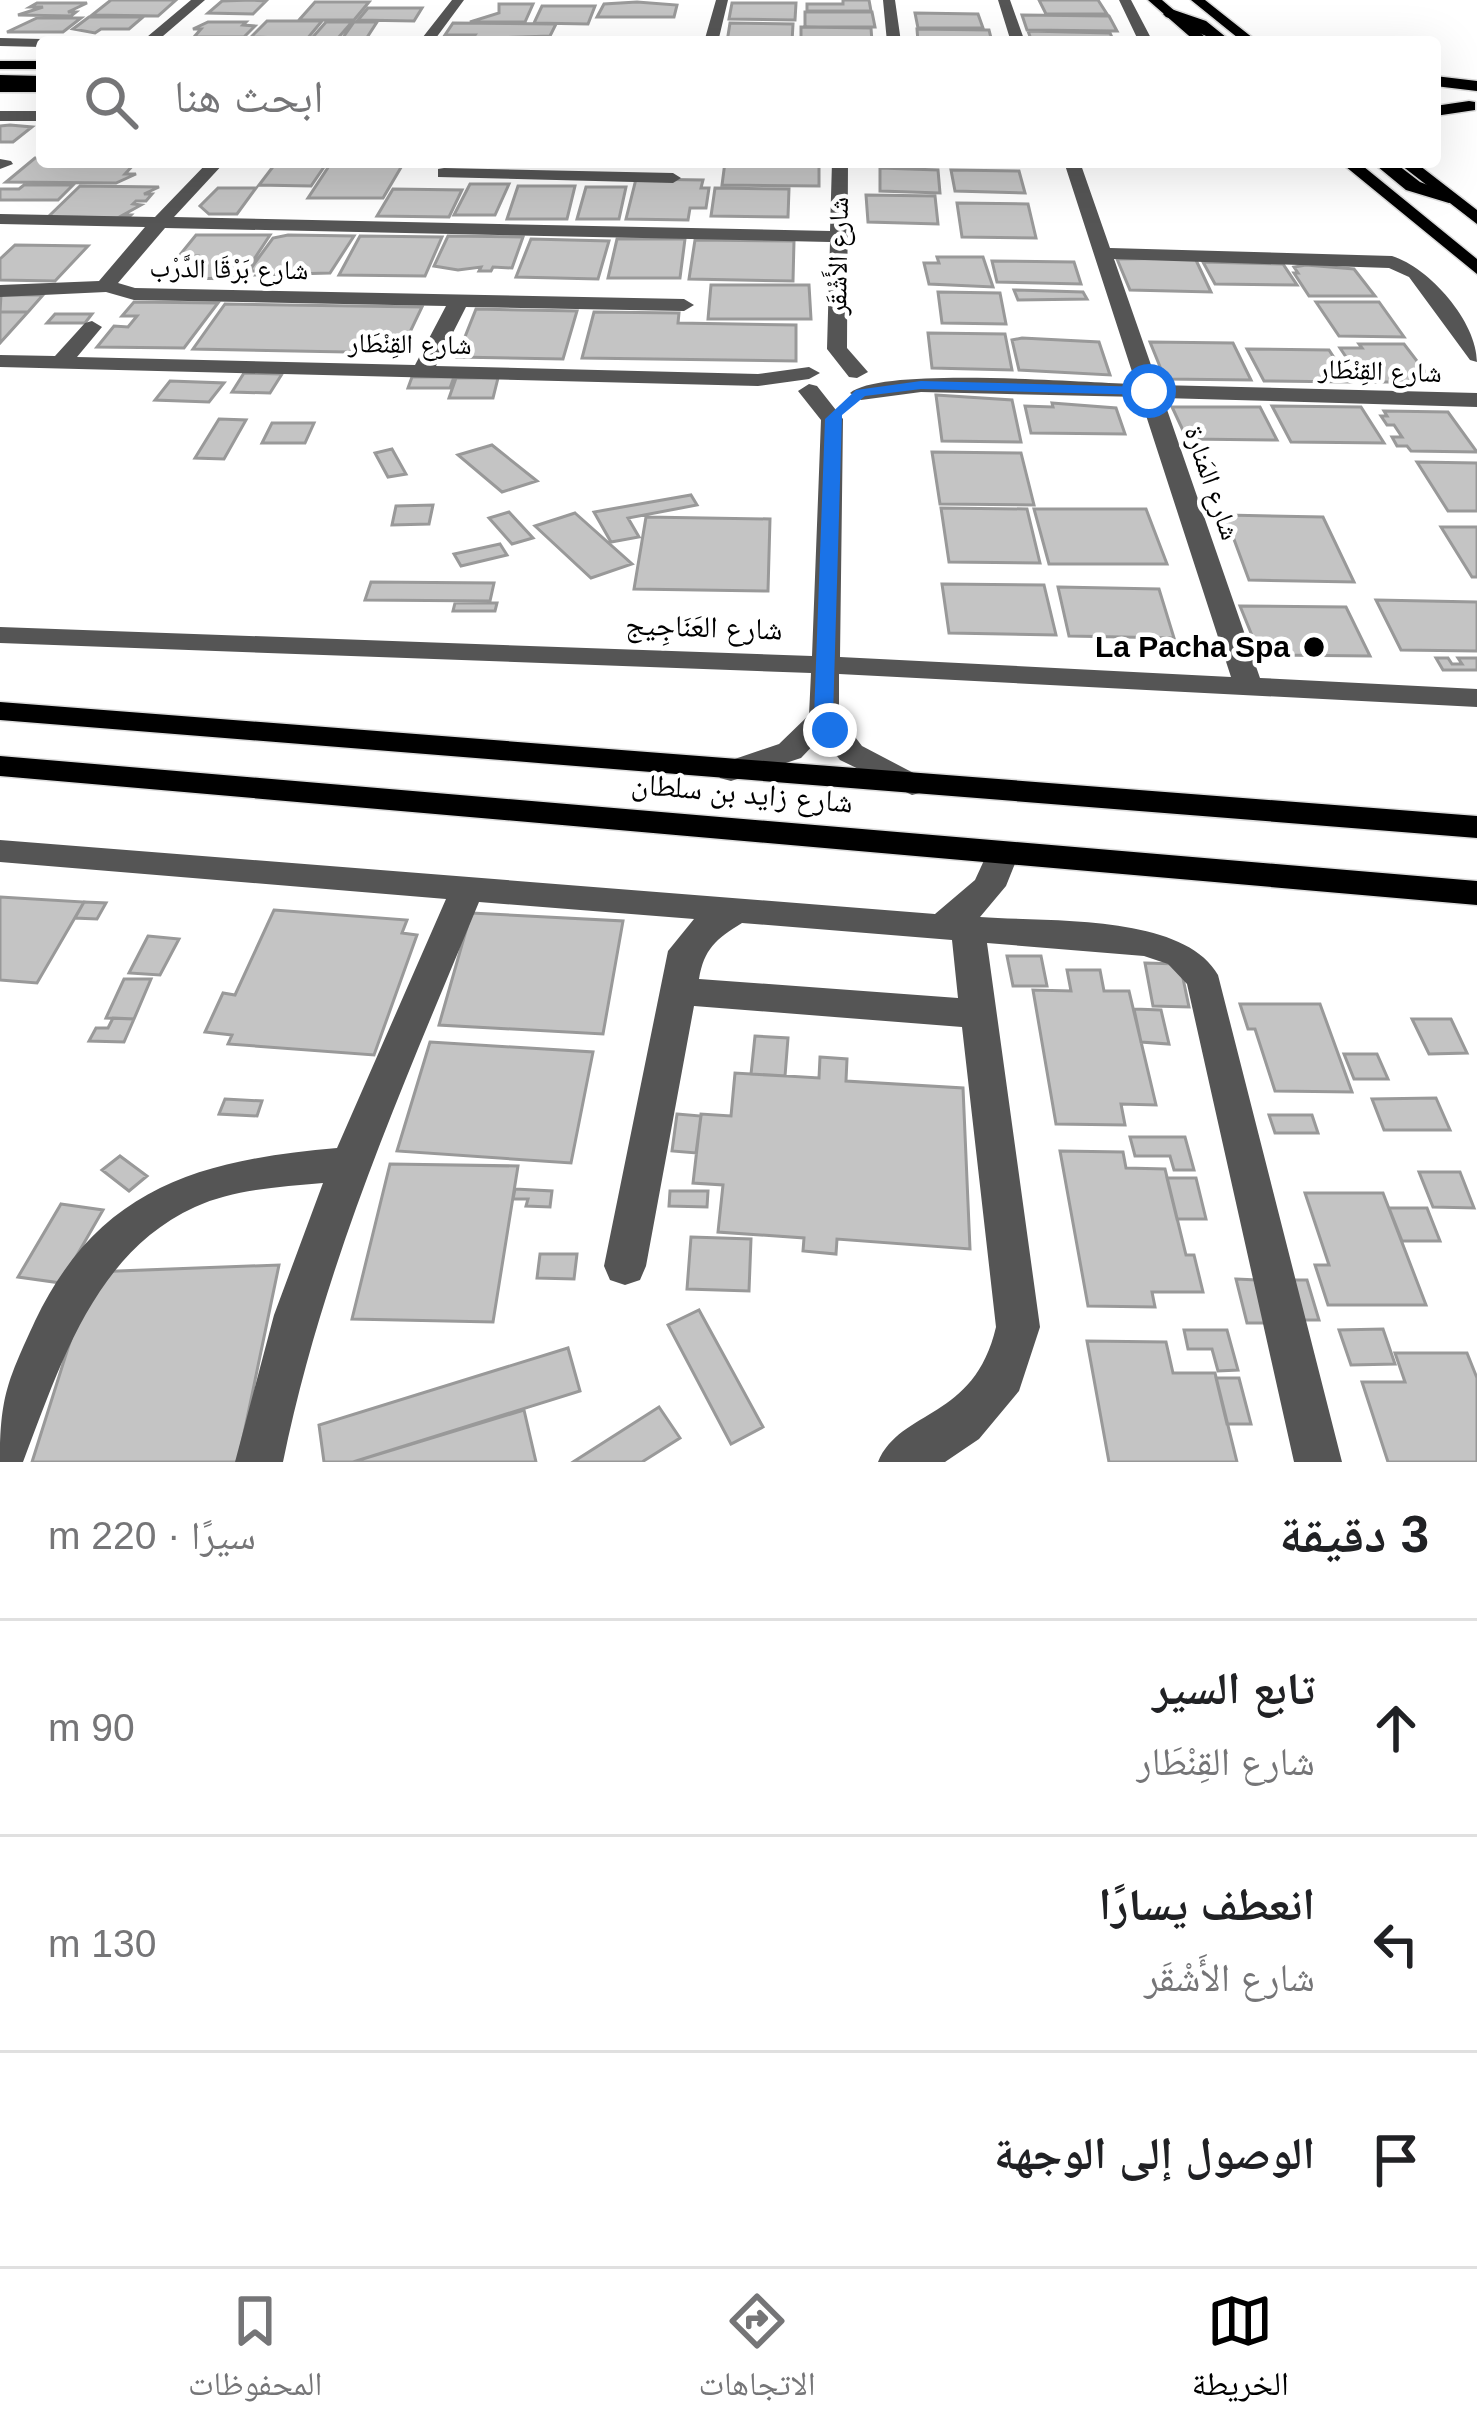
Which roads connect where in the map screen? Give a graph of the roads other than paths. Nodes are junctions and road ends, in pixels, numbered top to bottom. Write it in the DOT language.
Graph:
graph roads {
  1 [pos="199,0"];
  2 [pos="458,0"];
  3 [pos="722,0"];
  4 [pos="890,0"];
  5 [pos="1004,0"];
  6 [pos="1125,0"];
  7 [pos="1154,0"];
  8 [pos="1197,0"];
  9 [pos="1171,14"];
  10 [pos="155,36"];
  11 [pos="431,36"];
  12 [pos="713,36"];
  13 [pos="893,36"];
  14 [pos="1016,36"];
  15 [pos="1143,36"];
  16 [pos="1197,36"];
  17 [pos="1216,36"];
  18 [pos="1243,36"];
  19 [pos="0,42"];
  20 [pos="36,43"];
  21 [pos="0,76"];
  22 [pos="36,77"];
  23 [pos="1441,84"];
  24 [pos="1475,98"];
  25 [pos="1441,101"];
  26 [pos="0,116"];
  27 [pos="36,116"];
  28 [pos="211,168"];
  29 [pos="525,168"];
  30 [pos="840,168"];
  31 [pos="1074,168"];
  32 [pos="1355,168"];
  33 [pos="1390,168"];
  34 [pos="1412,168"];
  35 [pos="444,173"];
  36 [pos="673,178"];
  37 [pos="1449,197"];
  38 [pos="0,219"];
  39 [pos="1477,219"];
  40 [pos="160,224"];
  41 [pos="839,237"];
  42 [pos="1102,254"];
  43 [pos="1477,268"];
  44 [pos="107,286"];
  45 [pos="0,291"];
  46 [pos="459,301"];
  47 [pos="683,305"];
  48 [pos="92,327"];
  49 [pos="837,349"];
  50 [pos="1477,356"];
  51 [pos="0,361"];
  52 [pos="61,362"];
  53 [pos="422,371"];
  54 [pos="809,381"];
  55 [pos="860,383"];
  56 [pos="1149,391"];
  57 [pos="1477,400"];
  58 [pos="832,419"];
  59 [pos="0,635"];
  60 [pos="825,665"];
  61 [pos="1249,687"];
  62 [pos="1477,698"];
  63 [pos="0,711"];
  64 [pos="824,717"];
  65 [pos="0,766"];
  66 [pos="731,771"];
  67 [pos="912,784"];
  68 [pos="1477,827"];
  69 [pos="0,851"];
  70 [pos="1004,851"];
  71 [pos="467,890"];
  72 [pos="1477,893"];
  73 [pos="662,907"];
  74 [pos="733,912"];
  75 [pos="952,930"];
  76 [pos="686,951"];
  77 [pos="679,991"];
  78 [pos="979,1013"];
  79 [pos="355,1162"];
  80 [pos="625,1266"];
  81 [pos="0,1461"];
  82 [pos="260,1462"];
  83 [pos="902,1462"];
  84 [pos="1318,1462"];
  1 -- 10 [label="street"];
  2 -- 11 [label="street"];
  3 -- 12 [label="street"];
  4 -- 13 [label="street"];
  5 -- 14 [label="street"];
  6 -- 15 [label="street"];
  7 -- 9 [label="main road"];
  8 -- 18 [label="main road"];
  9 -- 16 [label="main road"];
  9 -- 17 [label="highway"];
  19 -- 20 [label="street"];
  21 -- 22 [label="highway"];
  23 -- 24 [label="highway"];
  24 -- 25 [label="highway"];
  26 -- 27 [label="street"];
  28 -- 40 [label="street"];
  29 -- 35 [label="street"];
  29 -- 36 [label="street"];
  30 -- 41 [label="street, شارع الأَشْقَر"];
  31 -- 42 [label="street, شارع المَنارة"];
  32 -- 43 [label="main road"];
  33 -- 37 [label="highway"];
  34 -- 37 [label="main road"];
  37 -- 39 [label="main road"];
  38 -- 40 [label="street"];
  40 -- 41 [label="street"];
  40 -- 44 [label="street"];
  41 -- 49 [label="street, شارع الأَشْقَر"];
  42 -- 50 [label="street"];
  42 -- 56 [label="street, شارع المَنارة"];
  44 -- 45 [label="street, شارع بَرْقَا الدَّرْب"];
  44 -- 46 [label="street, شارع بَرْقَا الدَّرْب"];
  46 -- 47 [label="street, شارع بَرْقَا الدَّرْب"];
  46 -- 53 [label="street"];
  48 -- 52 [label="street"];
  49 -- 54 [label="street, شارع الأَشْقَر"];
  49 -- 55 [label="street, شارع الأَشْقَر"];
  51 -- 52 [label="street, شارع القِنْطَار"];
  52 -- 53 [label="street, شارع القِنْطَار"];
  53 -- 54 [label="street, شارع القِنْطَار"];
  54 -- 55 [label="street, شارع القِنْطَار"];
  54 -- 58 [label="street"];
  55 -- 56 [label="street, شارع القِنْطَار"];
  55 -- 58 [label="street"];
  56 -- 57 [label="street, شارع القِنْطَار"];
  56 -- 61 [label="street, شارع المَنارة"];
  58 -- 60 [label="street"];
  59 -- 60 [label="street, شارع العَنَاجِيج"];
  60 -- 61 [label="street, شارع العَنَاجِيج"];
  60 -- 64 [label="street"];
  61 -- 62 [label="street, شارع العَنَاجِيج"];
  63 -- 66 [label="main road, شارع زايد بن سلطان"];
  64 -- 66 [label="street"];
  64 -- 67 [label="street"];
  65 -- 70 [label="main road, شارع زايد بن سلطان"];
  66 -- 67 [label="main road, شارع زايد بن سلطان"];
  67 -- 68 [label="main road, شارع زايد بن سلطان"];
  69 -- 71 [label="street"];
  70 -- 72 [label="main road, شارع زايد بن سلطان"];
  70 -- 75 [label="street"];
  71 -- 73 [label="street"];
  71 -- 79 [label="street"];
  73 -- 74 [label="street"];
  73 -- 76 [label="street"];
  74 -- 75 [label="street"];
  74 -- 76 [label="street"];
  75 -- 78 [label="street"];
  75 -- 84 [label="street"];
  76 -- 77 [label="street"];
  77 -- 78 [label="street"];
  77 -- 80 [label="street"];
  78 -- 83 [label="street"];
  79 -- 81 [label="street"];
  79 -- 82 [label="street"];
}
